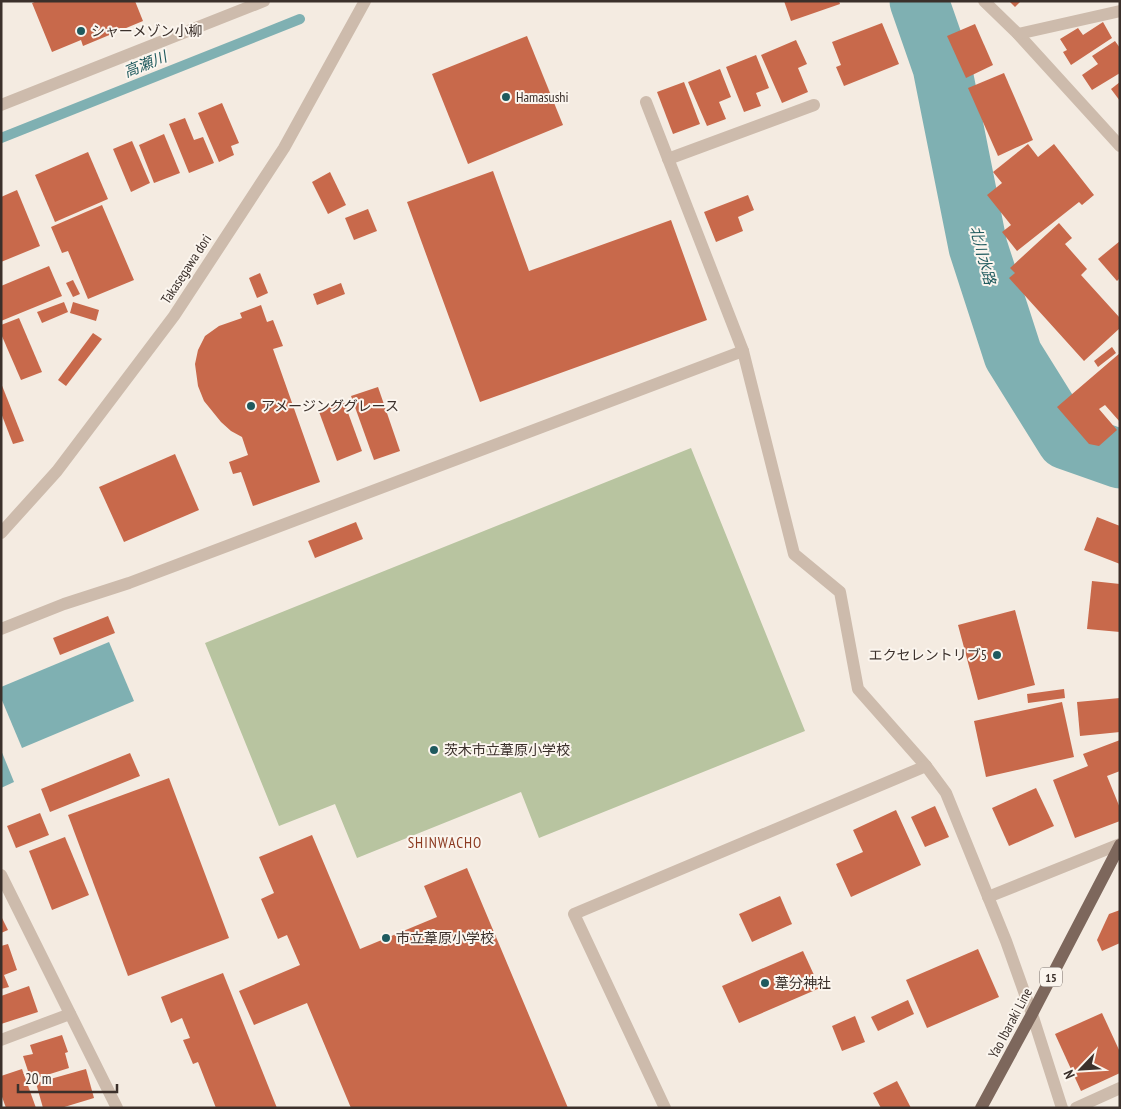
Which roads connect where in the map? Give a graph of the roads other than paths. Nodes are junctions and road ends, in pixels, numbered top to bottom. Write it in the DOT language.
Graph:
graph roads {
  1 [pos="264,1"];
  2 [pos="366,1"];
  3 [pos="984,1"];
  4 [pos="1120,11"];
  5 [pos="1018,34"];
  6 [pos="646,102"];
  7 [pos="1,105"];
  8 [pos="814,105"];
  9 [pos="1120,146"];
  10 [pos="668,159"];
  11 [pos="742,352"];
  12 [pos="1,533"];
  13 [pos="1,629"];
  14 [pos="926,766"];
  15 [pos="1120,844"];
  16 [pos="1,875"];
  17 [pos="988,897"];
  18 [pos="70,1014"];
  19 [pos="1032,1014"];
  20 [pos="1,1040"];
  21 [pos="1120,1088"];
  22 [pos="117,1108"];
  23 [pos="664,1108"];
  24 [pos="981,1108"];
  25 [pos="1062,1108"];
  26 [pos="1076,1108"];
  1 -- 7 [label="street"];
  2 -- 12 [label="street, Takasegawa dori"];
  3 -- 5 [label="street"];
  4 -- 5 [label="street"];
  5 -- 9 [label="street"];
  6 -- 10 [label="street"];
  8 -- 10 [label="street"];
  10 -- 11 [label="street"];
  11 -- 13 [label="street"];
  11 -- 14 [label="street"];
  14 -- 17 [label="street"];
  14 -- 23 [label="street"];
  15 -- 17 [label="street"];
  15 -- 19 [label="main road, Yao Ibaraki Line / 15"];
  16 -- 18 [label="street"];
  17 -- 19 [label="street"];
  18 -- 20 [label="street"];
  18 -- 22 [label="street"];
  19 -- 24 [label="main road, Yao Ibaraki Line / 15"];
  19 -- 25 [label="street"];
  21 -- 26 [label="street"];
}
